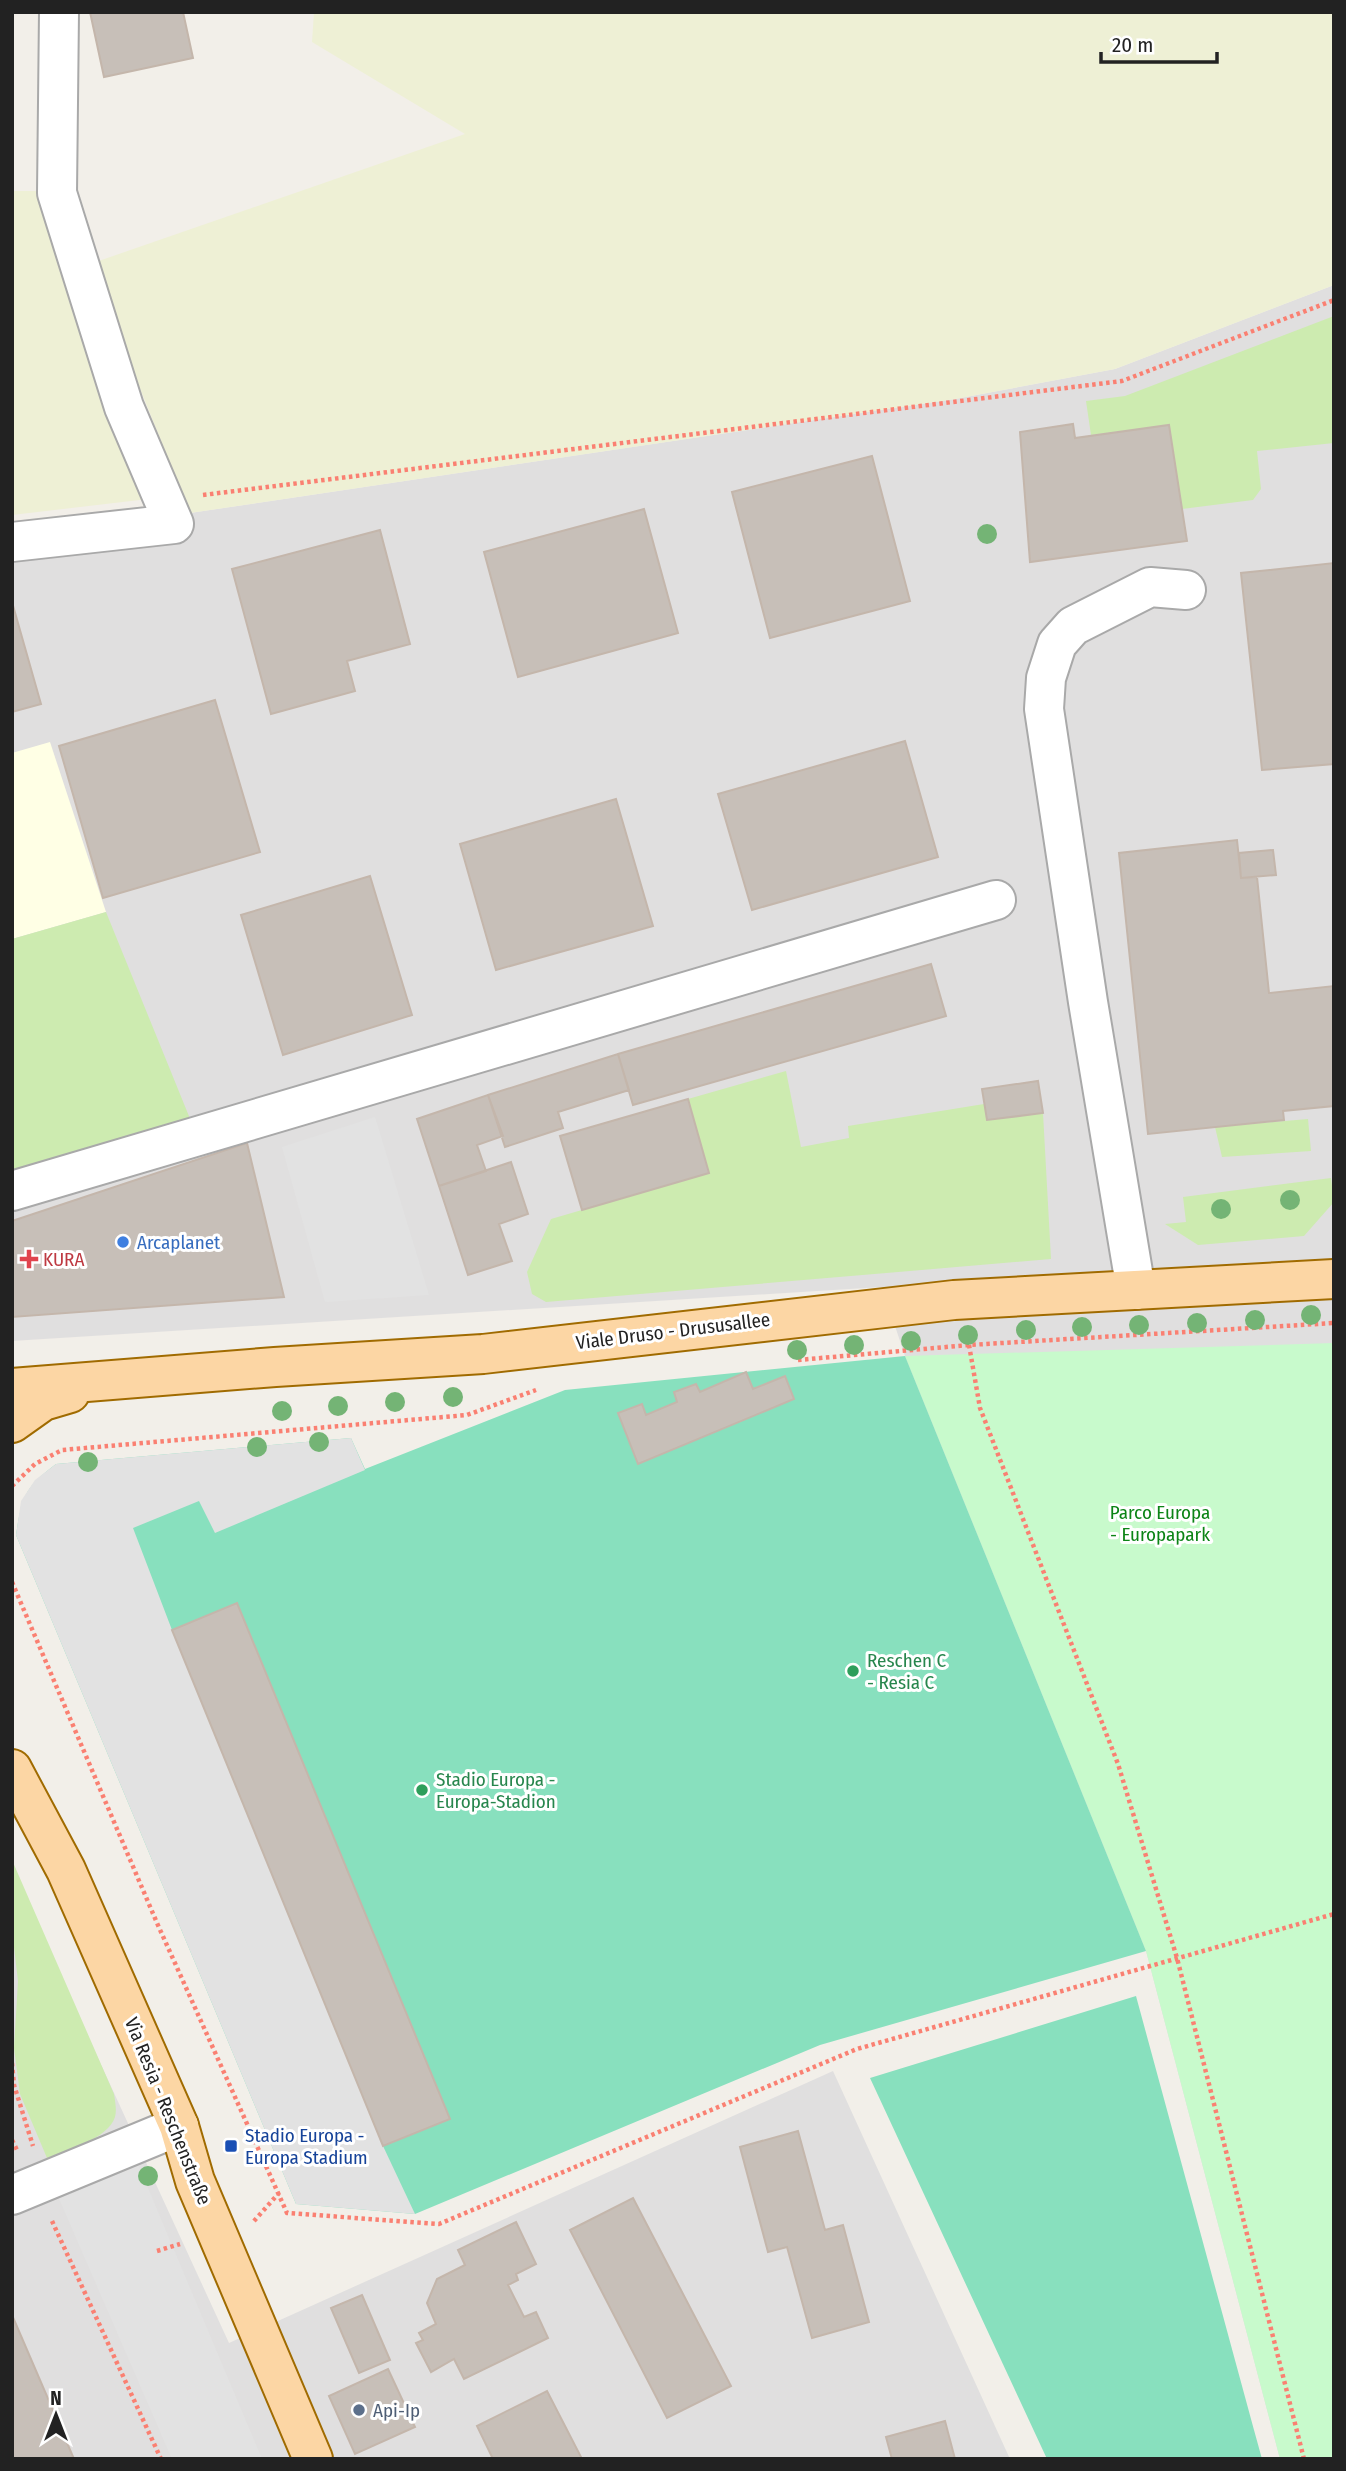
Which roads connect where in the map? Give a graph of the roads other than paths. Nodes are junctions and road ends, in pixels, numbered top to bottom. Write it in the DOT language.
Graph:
graph roads {
  1 [pos="59,12"];
  2 [pos="12,542"];
  3 [pos="1186,590"];
  4 [pos="996,900"];
  5 [pos="12,1191"];
  6 [pos="1334,1279"];
  7 [pos="1136,1290"];
  8 [pos="112,1381"];
  9 [pos="12,1388"];
  10 [pos="12,1423"];
  11 [pos="12,1769"];
  12 [pos="179,2126"];
  13 [pos="24,2190"];
  14 [pos="313,2459"];
  1 -- 2 [label="street"];
  3 -- 7 [label="street"];
  4 -- 5 [label="street"];
  6 -- 7 [label="main road, Viale Druso - Drususallee"];
  7 -- 8 [label="main road, Viale Druso - Drususallee"];
  8 -- 9 [label="main road, Viale Druso - Drususallee"];
  8 -- 10 [label="main road"];
  11 -- 12 [label="main road, Via Resia - Reschenstraße"];
  12 -- 13 [label="street"];
  12 -- 14 [label="main road, Via Resia - Reschenstraße"];
}
